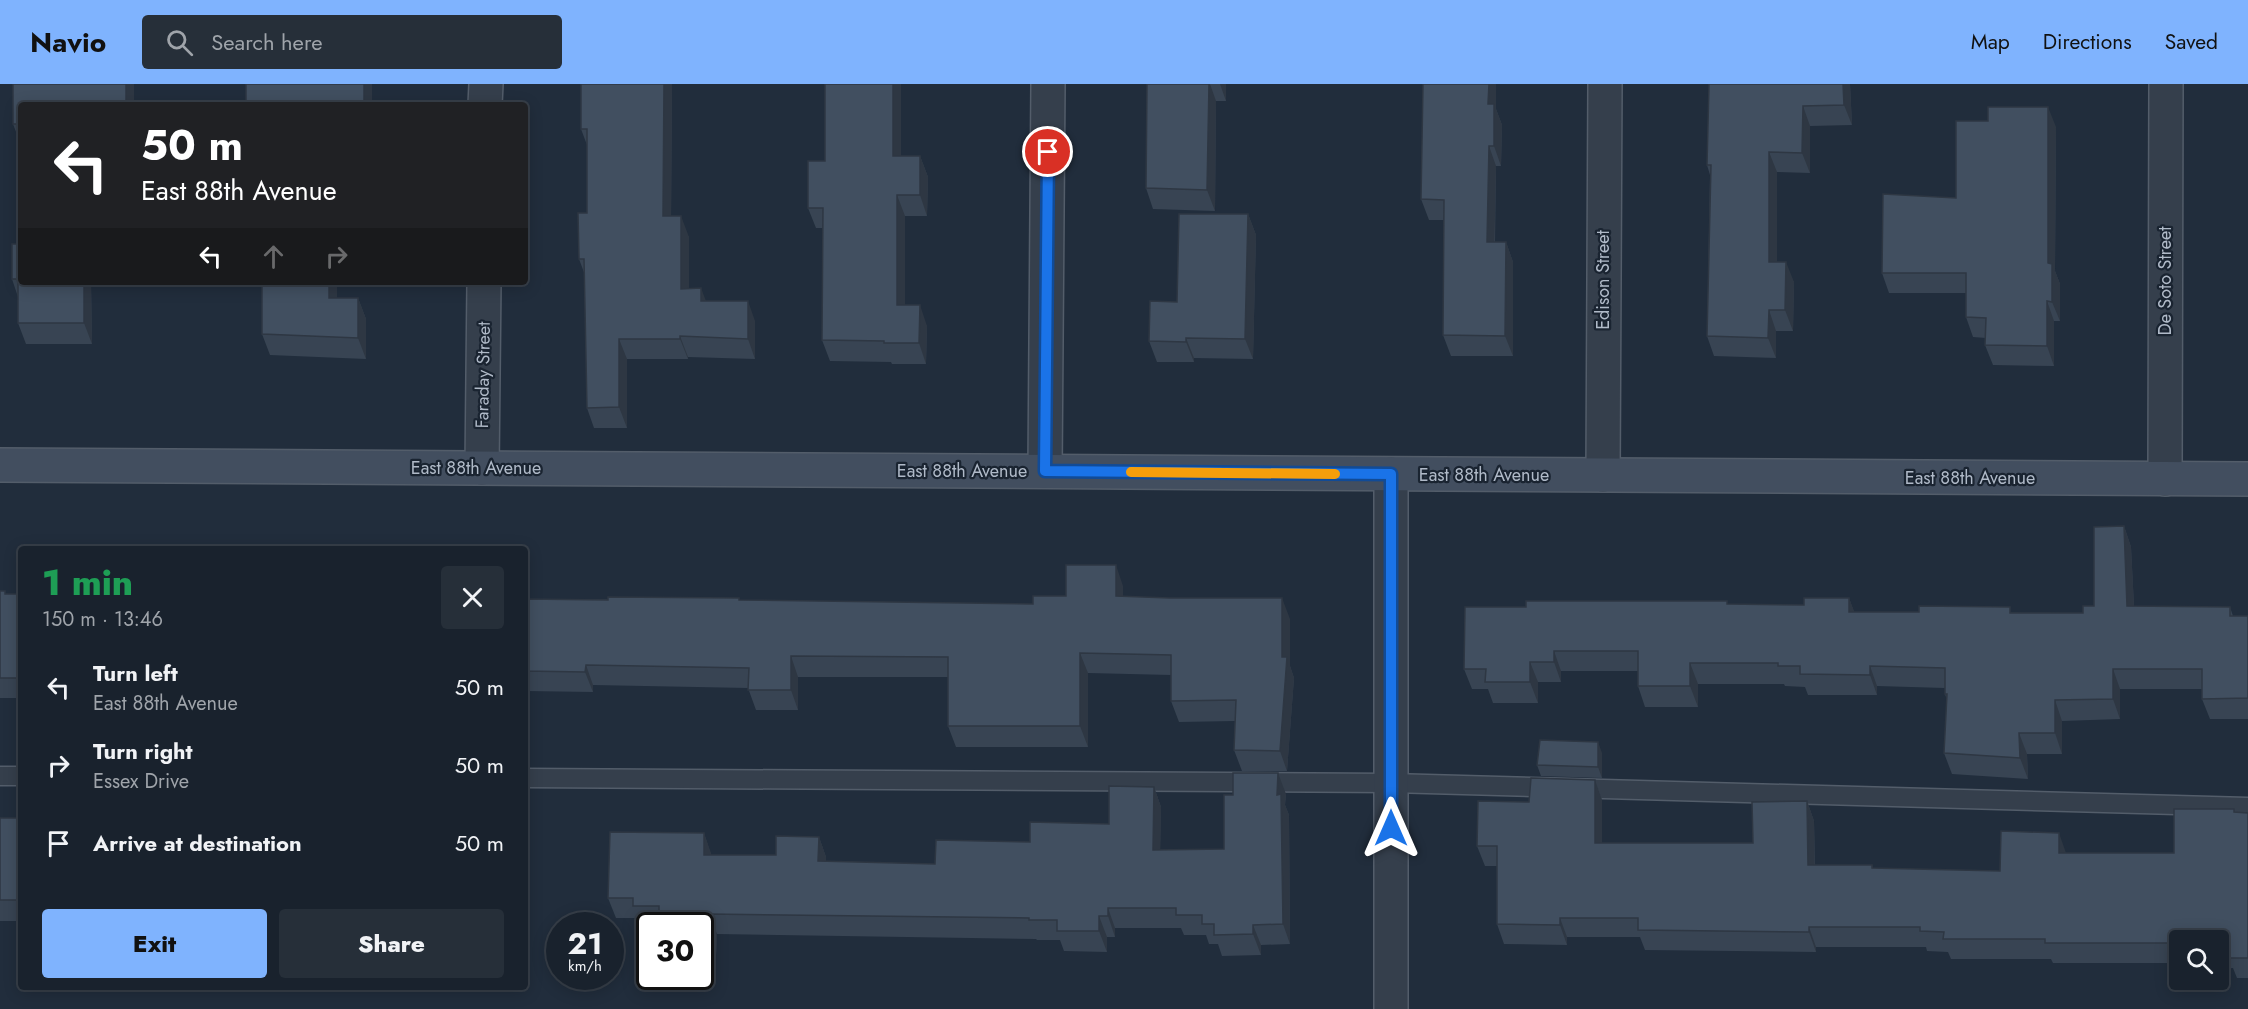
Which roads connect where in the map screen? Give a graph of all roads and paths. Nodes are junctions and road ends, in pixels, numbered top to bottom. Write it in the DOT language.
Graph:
graph roads {
  1 [pos="486,84"];
  2 [pos="1048,84"];
  3 [pos="1605,84"];
  4 [pos="2166,84"];
  5 [pos="485,102"];
  6 [pos="484,285"];
  7 [pos="0,465"];
  8 [pos="482,468"];
  9 [pos="1045,471"];
  10 [pos="1391,474"];
  11 [pos="1603,475"];
  12 [pos="2165,479"];
  13 [pos="2248,479"];
  14 [pos="0,776"];
  15 [pos="18,776"];
  16 [pos="528,778"];
  17 [pos="1391,783"];
  18 [pos="2248,807"];
  19 [pos="1391,1009"];
  1 -- 5 [label="street"];
  2 -- 9 [label="street"];
  3 -- 11 [label="street, Edison Street"];
  4 -- 12 [label="street, De Soto Street"];
  6 -- 8 [label="street, Faraday Street"];
  7 -- 8 [label="main road, East 88th Avenue"];
  8 -- 9 [label="main road, East 88th Avenue"];
  9 -- 10 [label="main road, East 88th Avenue"];
  10 -- 11 [label="main road, East 88th Avenue"];
  10 -- 17 [label="street"];
  11 -- 12 [label="main road, East 88th Avenue"];
  12 -- 13 [label="main road, East 88th Avenue"];
  14 -- 15 [label="lane"];
  16 -- 17 [label="lane"];
  17 -- 18 [label="lane"];
  17 -- 19 [label="street"];
}
